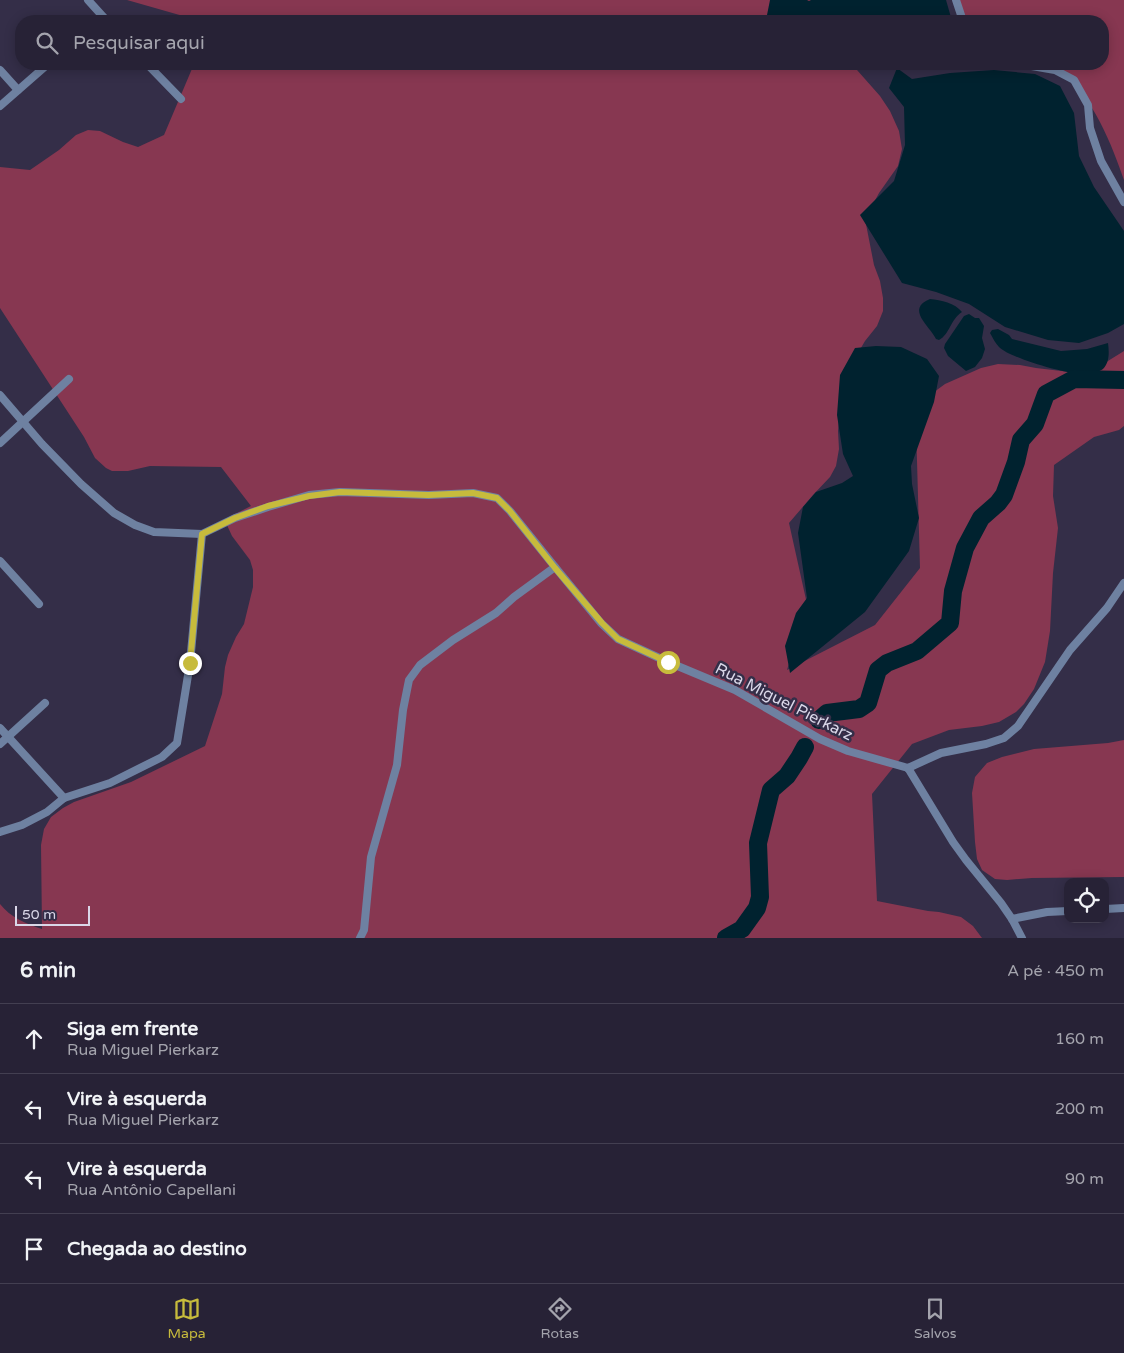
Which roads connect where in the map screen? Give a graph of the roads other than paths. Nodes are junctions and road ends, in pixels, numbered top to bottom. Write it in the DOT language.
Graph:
graph roads {
  1 [pos="88,0"];
  2 [pos="956,0"];
  3 [pos="98,15"];
  4 [pos="960,15"];
  5 [pos="0,70"];
  6 [pos="41,70"];
  7 [pos="153,70"];
  8 [pos="1055,70"];
  9 [pos="18,90"];
  10 [pos="181,99"];
  11 [pos="0,106"];
  12 [pos="1124,202"];
  13 [pos="68,379"];
  14 [pos="0,395"];
  15 [pos="23,422"];
  16 [pos="0,443"];
  17 [pos="202,534"];
  18 [pos="0,561"];
  19 [pos="555,568"];
  20 [pos="1124,582"];
  21 [pos="39,604"];
  22 [pos="45,703"];
  23 [pos="0,728"];
  24 [pos="8,737"];
  25 [pos="0,744"];
  26 [pos="908,768"];
  27 [pos="64,798"];
  28 [pos="0,832"];
  29 [pos="1124,908"];
  30 [pos="1109,909"];
  31 [pos="1064,911"];
  32 [pos="1012,919"];
  33 [pos="360,938"];
  34 [pos="1022,938"];
  1 -- 3 [label="street"];
  2 -- 4 [label="street"];
  5 -- 9 [label="street"];
  6 -- 9 [label="street"];
  7 -- 10 [label="street"];
  8 -- 12 [label="street"];
  9 -- 11 [label="street"];
  13 -- 15 [label="street"];
  14 -- 15 [label="street, Rua Miguel Pierkarz"];
  15 -- 16 [label="street"];
  15 -- 17 [label="street, Rua Miguel Pierkarz"];
  17 -- 19 [label="street, Rua Miguel Pierkarz"];
  17 -- 27 [label="street"];
  18 -- 21 [label="street"];
  19 -- 26 [label="street, Rua Miguel Pierkarz"];
  19 -- 33 [label="street"];
  20 -- 26 [label="street"];
  22 -- 24 [label="street"];
  23 -- 24 [label="street"];
  24 -- 25 [label="street"];
  24 -- 27 [label="street"];
  26 -- 32 [label="street"];
  27 -- 28 [label="street"];
  29 -- 30 [label="street"];
  31 -- 32 [label="street"];
  32 -- 34 [label="street"];
}
